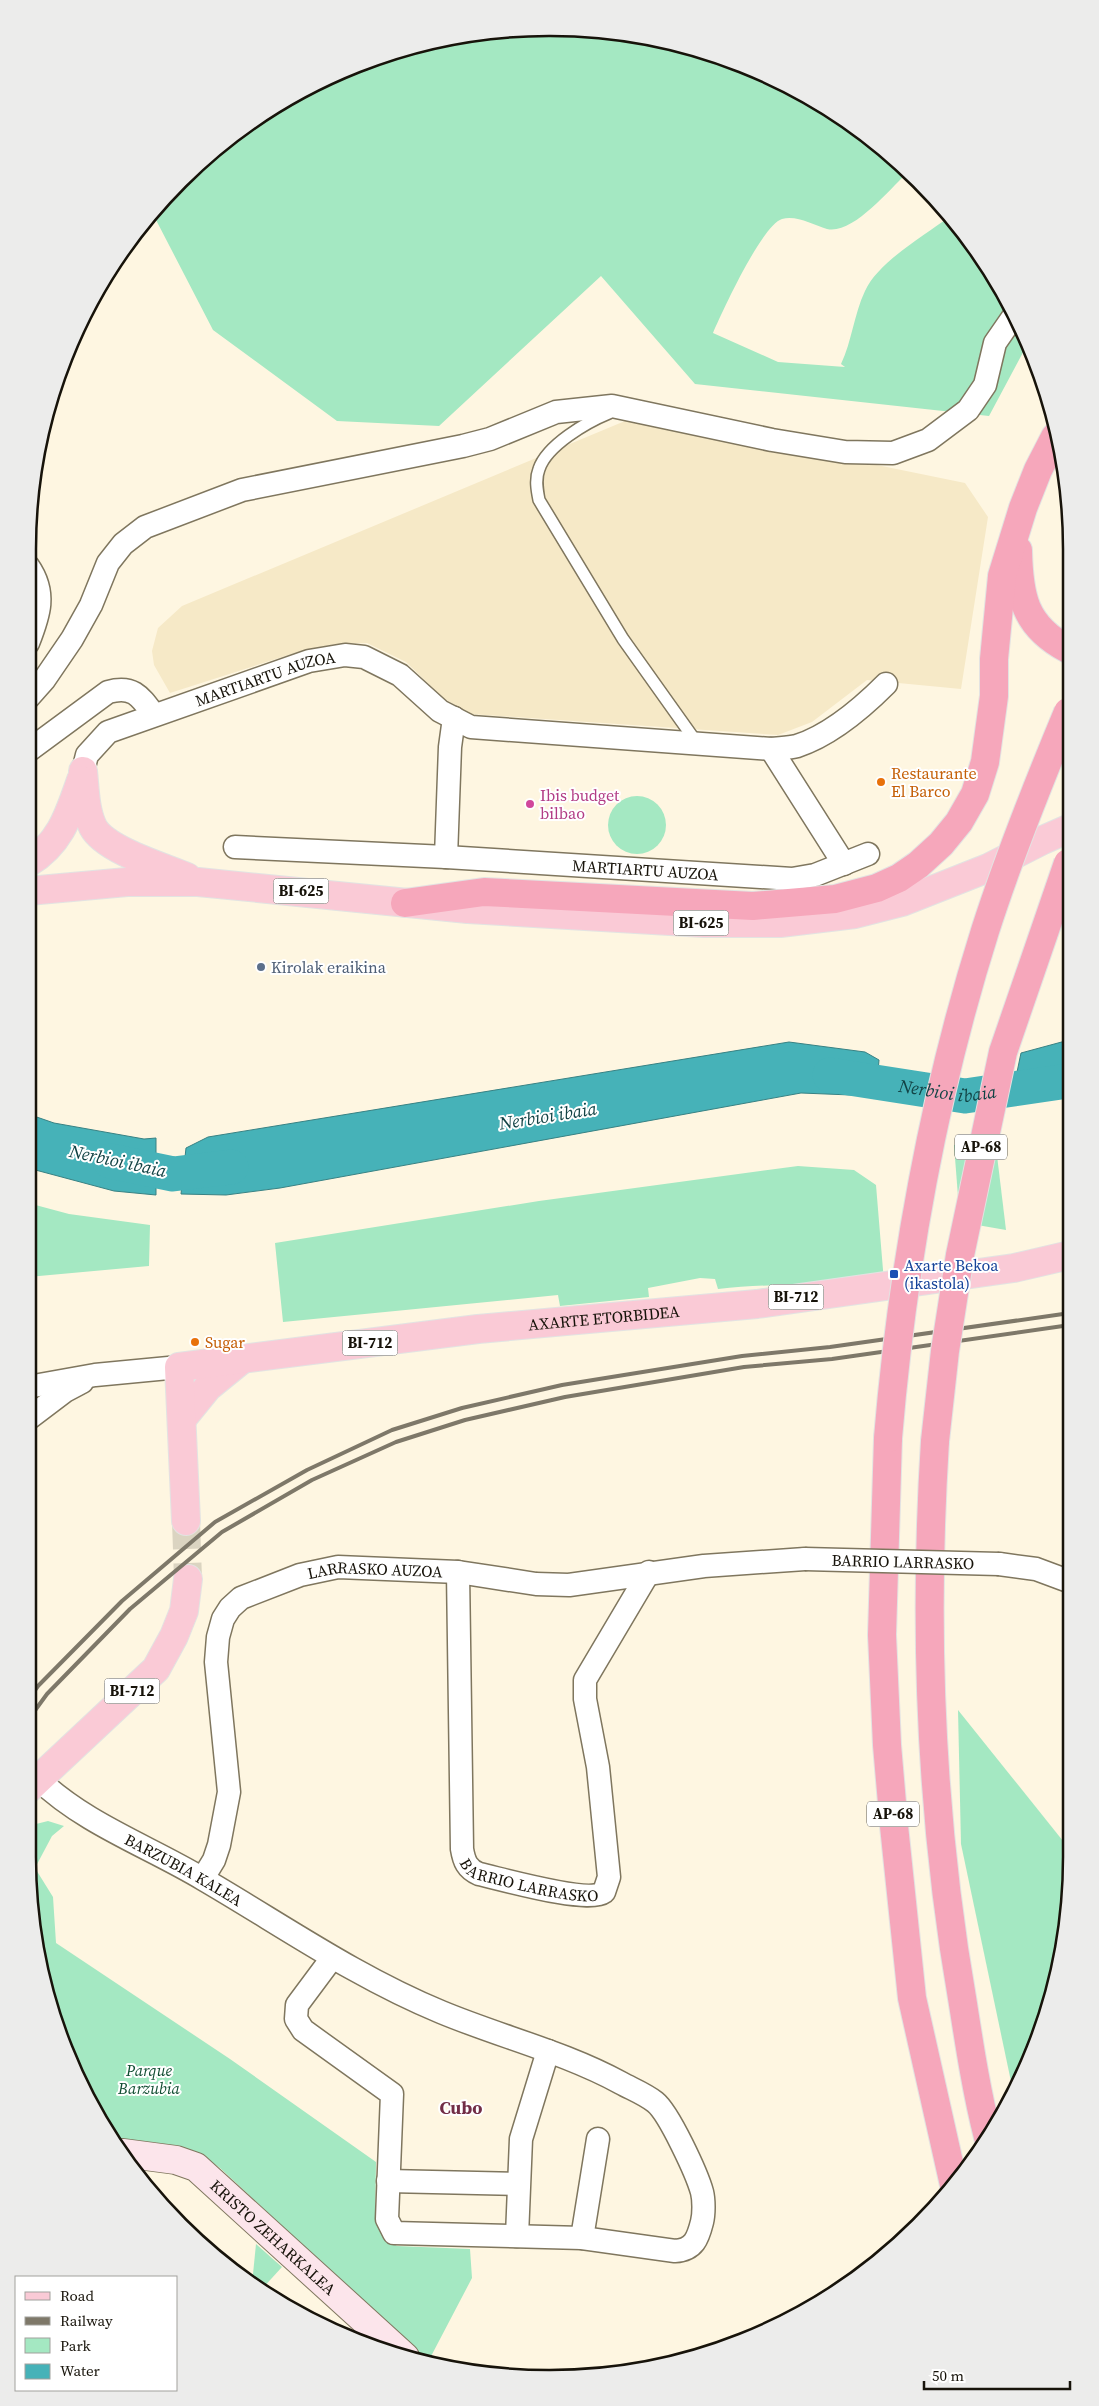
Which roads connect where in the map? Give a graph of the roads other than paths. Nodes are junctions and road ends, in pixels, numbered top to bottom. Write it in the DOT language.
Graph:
graph roads {
  1 [pos="1010,322"];
  2 [pos="622,408"];
  3 [pos="1052,444"];
  4 [pos="1018,526"];
  5 [pos="36,577"];
  6 [pos="36,622"];
  7 [pos="1063,646"];
  8 [pos="886,684"];
  9 [pos="36,689"];
  10 [pos="154,715"];
  11 [pos="454,718"];
  12 [pos="1063,724"];
  13 [pos="698,744"];
  14 [pos="36,746"];
  15 [pos="770,749"];
  16 [pos="84,771"];
  17 [pos="1063,831"];
  18 [pos="235,847"];
  19 [pos="1063,848"];
  20 [pos="868,854"];
  21 [pos="446,857"];
  22 [pos="36,858"];
  23 [pos="844,864"];
  24 [pos="988,868"];
  25 [pos="1063,878"];
  26 [pos="198,882"];
  27 [pos="36,890"];
  28 [pos="405,903"];
  29 [pos="1063,1257"];
  30 [pos="240,1361"];
  31 [pos="179,1367"];
  32 [pos="95,1375"];
  33 [pos="36,1386"];
  34 [pos="36,1413"];
  35 [pos="182,1420"];
  36 [pos="186,1521"];
  37 [pos="805,1559"];
  38 [pos="458,1572"];
  39 [pos="649,1572"];
  40 [pos="1063,1579"];
  41 [pos="188,1580"];
  42 [pos="36,1781"];
  43 [pos="36,1785"];
  44 [pos="202,1878"];
  45 [pos="332,1958"];
  46 [pos="548,2051"];
  47 [pos="986,2126"];
  48 [pos="598,2139"];
  49 [pos="132,2154"];
  50 [pos="952,2175"];
  51 [pos="388,2181"];
  52 [pos="517,2184"];
  53 [pos="516,2236"];
  54 [pos="582,2238"];
  55 [pos="392,2345"];
  1 -- 2 [label="street"];
  2 -- 9 [label="street"];
  2 -- 13 [label="lane"];
  3 -- 4 [label="highway"];
  4 -- 7 [label="highway"];
  4 -- 28 [label="highway"];
  5 -- 6 [label="street"];
  8 -- 15 [label="street, MARTIARTU AUZOA"];
  10 -- 11 [label="street, MARTIARTU AUZOA"];
  10 -- 14 [label="street"];
  10 -- 16 [label="street, MARTIARTU AUZOA"];
  11 -- 13 [label="street, MARTIARTU AUZOA"];
  11 -- 21 [label="street"];
  12 -- 50 [label="highway, AP-68, bridge"];
  13 -- 15 [label="street, MARTIARTU AUZOA"];
  15 -- 23 [label="street"];
  16 -- 22 [label="main road"];
  16 -- 26 [label="main road"];
  17 -- 24 [label="main road, BI-625"];
  18 -- 21 [label="street, MARTIARTU AUZOA"];
  19 -- 24 [label="main road, BI-625"];
  20 -- 23 [label="street, MARTIARTU AUZOA"];
  21 -- 23 [label="street, MARTIARTU AUZOA"];
  24 -- 28 [label="main road, BI-625"];
  25 -- 47 [label="highway, AP-68, bridge"];
  26 -- 27 [label="main road, BI-625"];
  26 -- 28 [label="main road, BI-625"];
  29 -- 30 [label="main road, AXARTE ETORBIDEA / BI-712"];
  30 -- 31 [label="main road, AXARTE ETORBIDEA / BI-712"];
  30 -- 35 [label="main road"];
  31 -- 32 [label="street"];
  31 -- 35 [label="main road"];
  32 -- 33 [label="street"];
  32 -- 34 [label="street"];
  35 -- 36 [label="main road"];
  37 -- 39 [label="street, LARRASKO AUZOA"];
  37 -- 40 [label="street, BARRIO LARRASKO, bridge"];
  38 -- 39 [label="street, LARRASKO AUZOA"];
  38 -- 39 [label="street, BARRIO LARRASKO"];
  38 -- 44 [label="street, LARRASKO AUZOA"];
  41 -- 42 [label="main road, BI-712"];
  43 -- 44 [label="street, BARZUBIA KALEA"];
  44 -- 45 [label="street, BARZUBIA KALEA"];
  45 -- 46 [label="street, BARZUBIA KALEA"];
  45 -- 51 [label="street"];
  46 -- 52 [label="street"];
  46 -- 54 [label="street, BARZUBIA KALEA"];
  48 -- 54 [label="street"];
  49 -- 55 [label="street, KRISTO ZEHARKALEA"];
  51 -- 52 [label="street"];
  51 -- 53 [label="street"];
  52 -- 53 [label="street"];
  53 -- 54 [label="street"];
}
